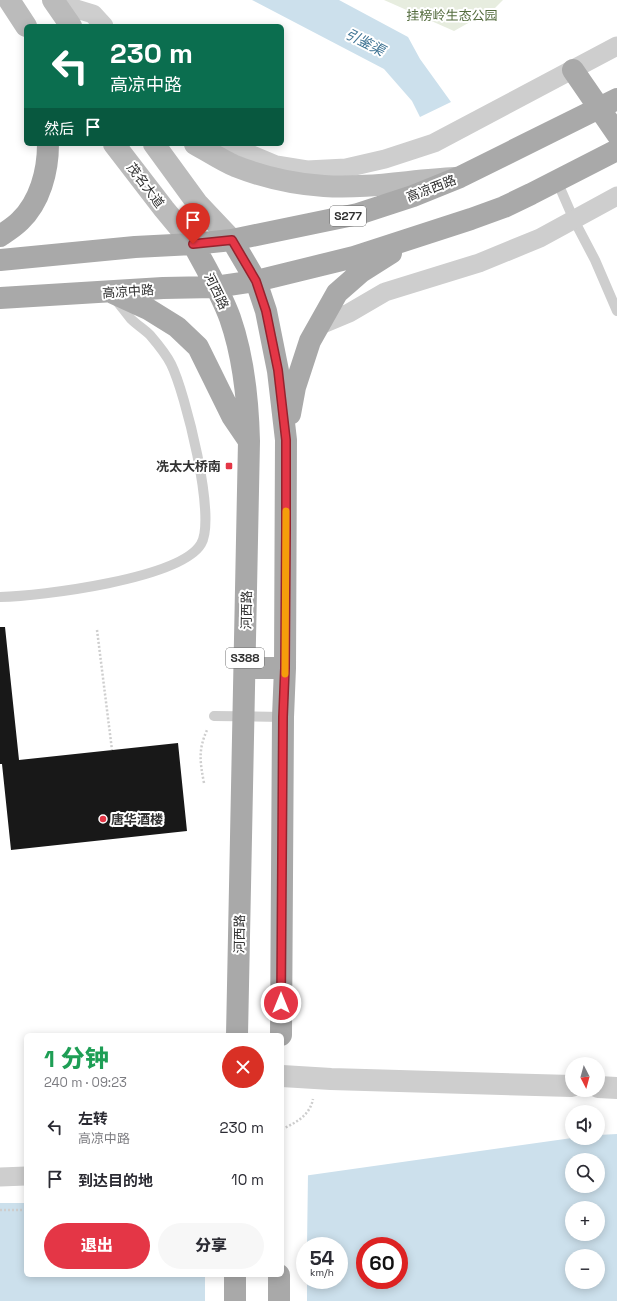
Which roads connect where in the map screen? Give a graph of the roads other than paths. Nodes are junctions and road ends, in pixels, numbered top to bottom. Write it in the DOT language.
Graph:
graph roads {
  1 [pos="9,0"];
  2 [pos="54,2"];
  3 [pos="25,24"];
  4 [pos="70,24"];
  5 [pos="102,24"];
  6 [pos="617,46"];
  7 [pos="573,70"];
  8 [pos="608,104"];
  9 [pos="617,134"];
  10 [pos="48,146"];
  11 [pos="116,146"];
  12 [pos="155,146"];
  13 [pos="199,146"];
  14 [pos="231,146"];
  15 [pos="617,150"];
  16 [pos="460,177"];
  17 [pos="557,181"];
  18 [pos="617,196"];
  19 [pos="574,220"];
  20 [pos="0,236"];
  21 [pos="232,240"];
  22 [pos="408,240"];
  23 [pos="193,244"];
  24 [pos="0,260"];
  25 [pos="256,281"];
  26 [pos="216,287"];
  27 [pos="110,292"];
  28 [pos="0,298"];
  29 [pos="617,311"];
  30 [pos="318,326"];
  31 [pos="286,440"];
  32 [pos="250,441"];
  33 [pos="0,597"];
  34 [pos="245,668"];
  35 [pos="285,668"];
  36 [pos="214,716"];
  37 [pos="244,717"];
  38 [pos="283,717"];
  39 [pos="237,1033"];
  40 [pos="281,1033"];
  41 [pos="284,1076"];
  42 [pos="565,1086"];
  43 [pos="605,1087"];
  44 [pos="617,1088"];
  45 [pos="24,1176"];
  46 [pos="0,1177"];
  47 [pos="235,1277"];
  48 [pos="279,1277"];
  49 [pos="235,1301"];
  50 [pos="279,1301"];
  1 -- 3 [label="main road"];
  2 -- 4 [label="main road"];
  2 -- 5 [label="street"];
  6 -- 7 [label="street"];
  7 -- 8 [label="main road"];
  7 -- 14 [label="street"];
  8 -- 9 [label="main road"];
  8 -- 16 [label="main road, 高凉西路 / S277"];
  10 -- 20 [label="main road"];
  11 -- 23 [label="main road, 茂名大道"];
  12 -- 21 [label="main road"];
  13 -- 16 [label="main road"];
  15 -- 17 [label="main road"];
  16 -- 21 [label="main road, 高凉西路 / S277"];
  17 -- 19 [label="lane"];
  17 -- 22 [label="main road"];
  18 -- 19 [label="street"];
  19 -- 29 [label="lane"];
  19 -- 30 [label="street"];
  21 -- 23 [label="main road, S277"];
  21 -- 25 [label="main road"];
  22 -- 25 [label="main road"];
  22 -- 30 [label="main road"];
  23 -- 24 [label="main road, S277"];
  23 -- 26 [label="main road, 河西路 / S388"];
  25 -- 26 [label="main road, 高凉中路"];
  25 -- 31 [label="main road"];
  26 -- 27 [label="main road, 高凉中路"];
  26 -- 32 [label="main road, 河西路 / S388"];
  27 -- 28 [label="main road, 高凉中路"];
  27 -- 32 [label="main road"];
  27 -- 33 [label="lane"];
  30 -- 31 [label="main road"];
  31 -- 35 [label="main road"];
  32 -- 34 [label="main road, 河西路 / S388"];
  34 -- 35 [label="main road"];
  34 -- 37 [label="main road, 河西路 / S388"];
  35 -- 38 [label="main road"];
  36 -- 37 [label="lane"];
  37 -- 38 [label="lane"];
  37 -- 39 [label="main road, 河西路 / S388"];
  38 -- 40 [label="main road"];
  41 -- 42 [label="street"];
  43 -- 44 [label="street"];
  45 -- 46 [label="street"];
  47 -- 49 [label="main road"];
  48 -- 50 [label="main road"];
}
